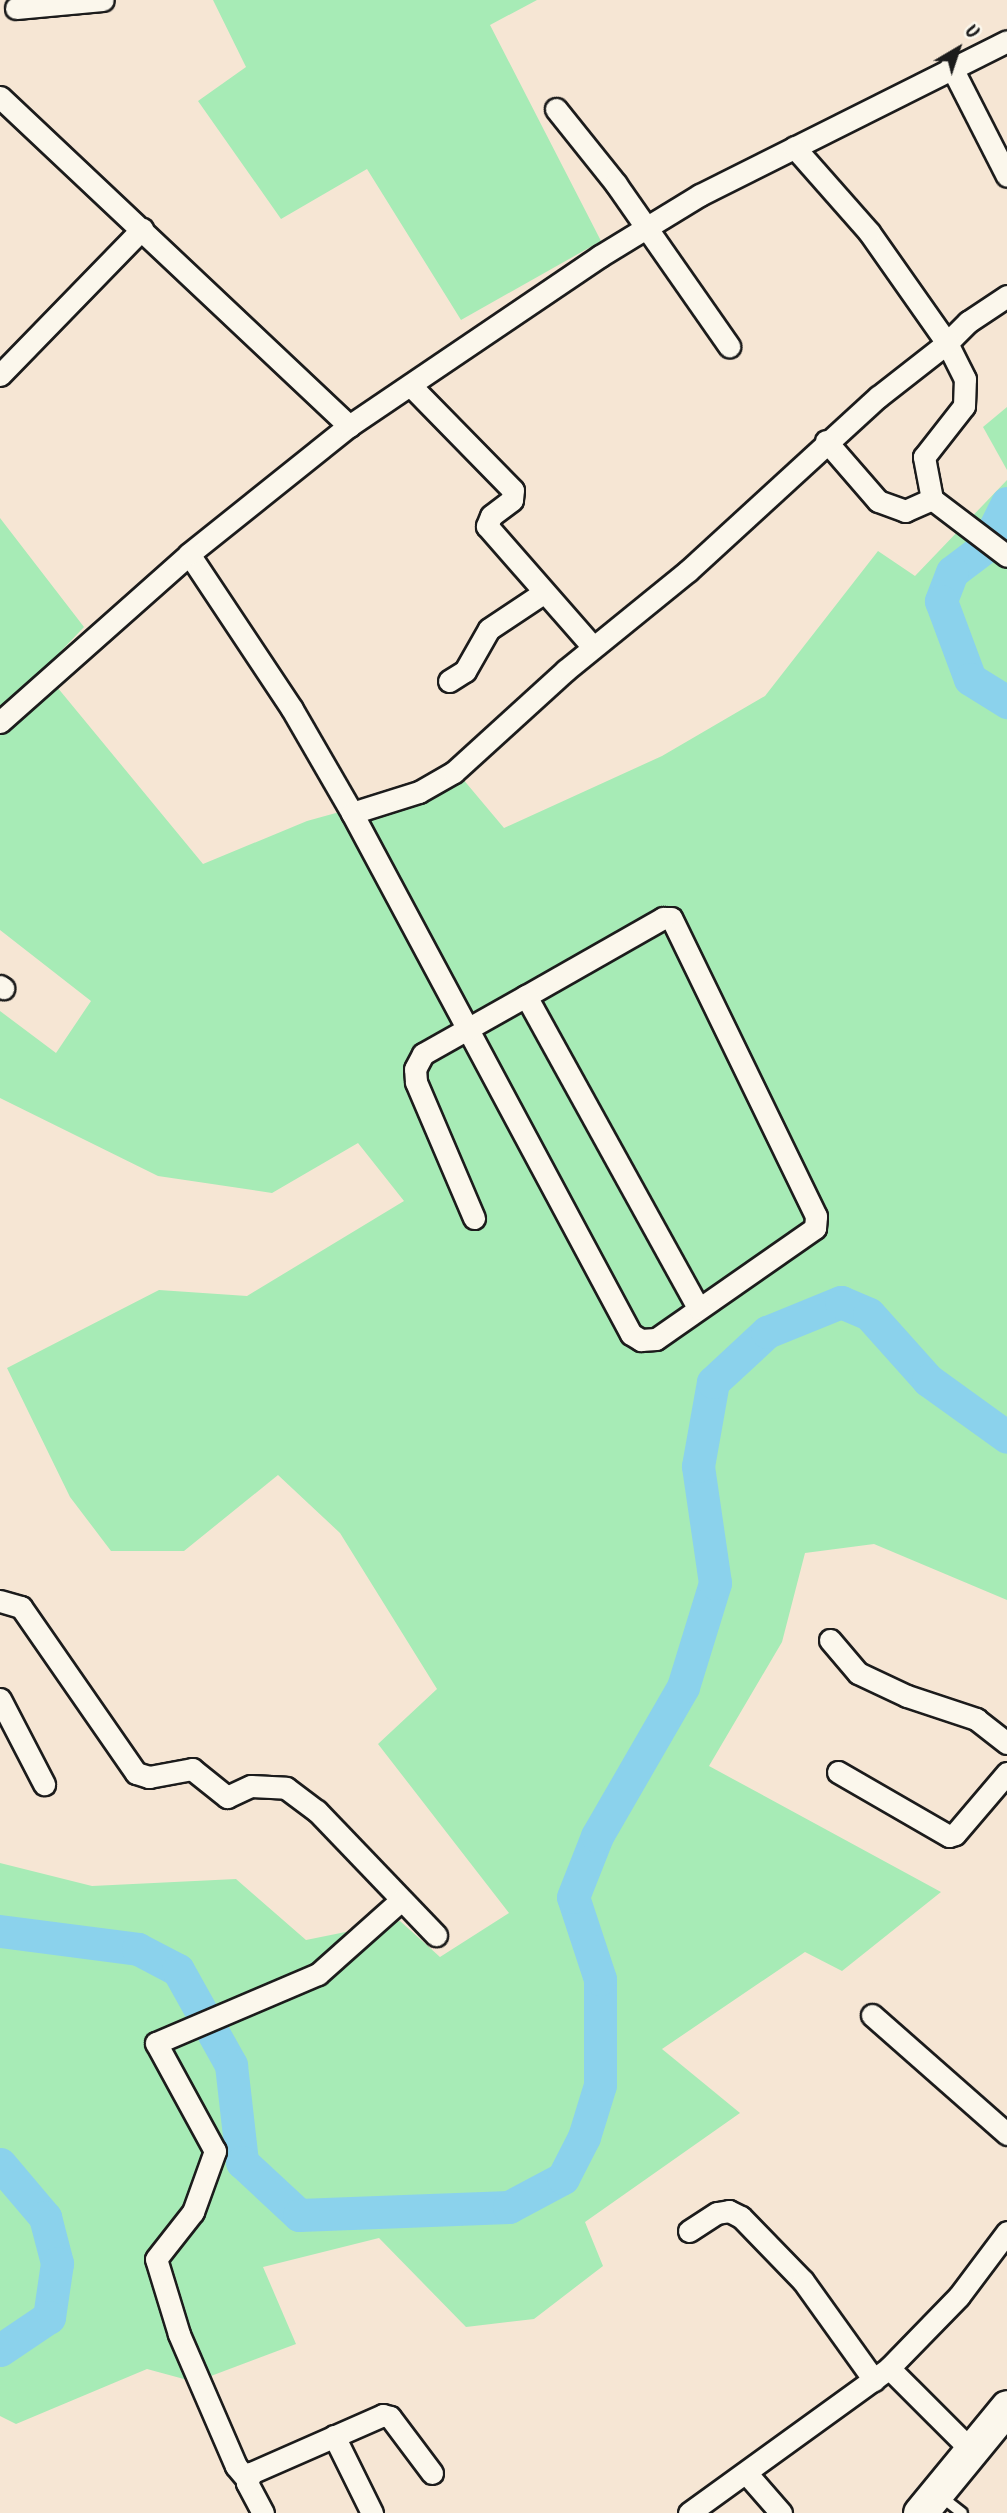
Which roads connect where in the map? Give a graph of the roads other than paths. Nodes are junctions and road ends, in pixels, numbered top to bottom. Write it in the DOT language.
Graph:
graph roads {
  1 [pos="103,0"];
  2 [pos="10,6"];
  3 [pos="1007,41"];
  4 [pos="951,66"];
  5 [pos="0,97"];
  6 [pos="556,109"];
  7 [pos="794,147"];
  8 [pos="1007,176"];
  9 [pos="142,229"];
  10 [pos="647,229"];
  11 [pos="1007,296"];
  12 [pos="947,343"];
  13 [pos="729,346"];
  14 [pos="0,375"];
  15 [pos="412,387"];
  16 [pos="349,426"];
  17 [pos="827,441"];
  18 [pos="937,503"];
  19 [pos="189,554"];
  20 [pos="1007,556"];
  21 [pos="543,593"];
  22 [pos="593,647"];
  23 [pos="450,681"];
  24 [pos="0,722"];
  25 [pos="352,813"];
  26 [pos="526,996"];
  27 [pos="467,1028"];
  28 [pos="474,1219"];
  29 [pos="698,1308"];
  30 [pos="0,1601"];
  31 [pos="830,1640"];
  32 [pos="0,1699"];
  33 [pos="1007,1744"];
  34 [pos="838,1772"];
  35 [pos="1007,1773"];
  36 [pos="44,1784"];
  37 [pos="400,1901"];
  38 [pos="436,1935"];
  39 [pos="873,2015"];
  40 [pos="1007,2134"];
  41 [pos="689,2231"];
  42 [pos="1007,2232"];
  43 [pos="881,2374"];
  44 [pos="1007,2407"];
  45 [pos="334,2436"];
  46 [pos="971,2450"];
  47 [pos="432,2473"];
  48 [pos="747,2474"];
  49 [pos="246,2478"];
  50 [pos="940,2506"];
  51 [pos="263,2513"];
  52 [pos="372,2513"];
  53 [pos="689,2513"];
  54 [pos="781,2513"];
  1 -- 2 [label="street"];
  3 -- 4 [label="street"];
  4 -- 7 [label="street"];
  4 -- 8 [label="street"];
  5 -- 9 [label="street"];
  6 -- 10 [label="street"];
  7 -- 10 [label="street"];
  7 -- 12 [label="street"];
  9 -- 14 [label="street"];
  9 -- 16 [label="street"];
  10 -- 13 [label="street"];
  10 -- 15 [label="street"];
  11 -- 12 [label="street"];
  12 -- 17 [label="street"];
  12 -- 18 [label="street"];
  15 -- 16 [label="street"];
  15 -- 21 [label="street"];
  16 -- 19 [label="street"];
  17 -- 18 [label="street"];
  17 -- 22 [label="street"];
  18 -- 20 [label="street"];
  19 -- 24 [label="street"];
  19 -- 25 [label="street"];
  21 -- 22 [label="street"];
  21 -- 23 [label="street"];
  22 -- 25 [label="street"];
  25 -- 27 [label="street"];
  26 -- 27 [label="street"];
  26 -- 29 [label="street"];
  26 -- 29 [label="street"];
  27 -- 28 [label="street"];
  27 -- 29 [label="street"];
  30 -- 37 [label="street"];
  31 -- 33 [label="street"];
  32 -- 36 [label="street"];
  34 -- 35 [label="street"];
  37 -- 38 [label="street"];
  37 -- 49 [label="street"];
  39 -- 40 [label="street"];
  41 -- 43 [label="street"];
  42 -- 43 [label="street"];
  43 -- 46 [label="street"];
  43 -- 48 [label="street"];
  44 -- 46 [label="main road"];
  45 -- 47 [label="street"];
  45 -- 49 [label="street"];
  45 -- 52 [label="street"];
  46 -- 50 [label="main road"];
  48 -- 53 [label="street"];
  48 -- 54 [label="street"];
  49 -- 51 [label="street"];
}
